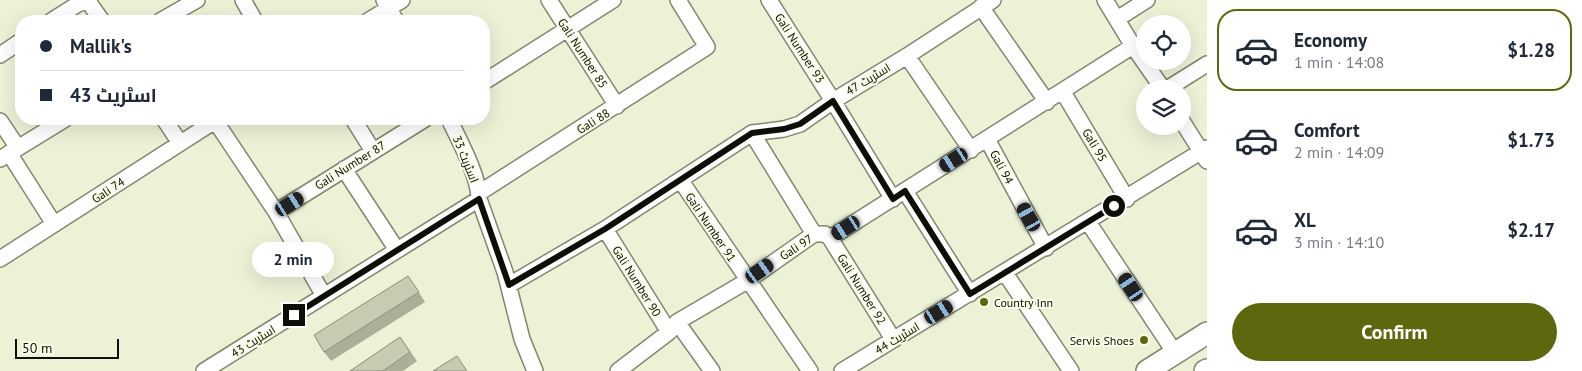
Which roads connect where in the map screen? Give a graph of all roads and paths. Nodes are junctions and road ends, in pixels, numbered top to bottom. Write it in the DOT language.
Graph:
graph roads {
  1 [pos="197,0"];
  2 [pos="243,0"];
  3 [pos="549,0"];
  4 [pos="613,0"];
  5 [pos="678,0"];
  6 [pos="769,0"];
  7 [pos="1105,0"];
  8 [pos="1148,0"];
  9 [pos="88,1"];
  10 [pos="392,3"];
  11 [pos="987,3"];
  12 [pos="61,15"];
  13 [pos="98,15"];
  14 [pos="171,15"];
  15 [pos="252,15"];
  16 [pos="376,15"];
  17 [pos="1117,19"];
  18 [pos="567,29"];
  19 [pos="15,45"];
  20 [pos="1133,46"];
  21 [pos="0,55"];
  22 [pos="907,56"];
  23 [pos="1207,64"];
  24 [pos="490,78"];
  25 [pos="1157,80"];
  26 [pos="1181,80"];
  27 [pos="1063,92"];
  28 [pos="833,101"];
  29 [pos="1046,102"];
  30 [pos="617,106"];
  31 [pos="0,120"];
  32 [pos="55,125"];
  33 [pos="168,125"];
  34 [pos="207,125"];
  35 [pos="220,125"];
  36 [pos="357,125"];
  37 [pos="415,125"];
  38 [pos="452,125"];
  39 [pos="752,133"];
  40 [pos="1191,134"];
  41 [pos="987,139"];
  42 [pos="180,144"];
  43 [pos="971,150"];
  44 [pos="374,151"];
  45 [pos="1205,153"];
  46 [pos="9,154"];
  47 [pos="344,169"];
  48 [pos="681,181"];
  49 [pos="899,195"];
  50 [pos="479,196"];
  51 [pos="1127,198"];
  52 [pos="276,212"];
  53 [pos="1088,222"];
  54 [pos="54,224"];
  55 [pos="605,229"];
  56 [pos="814,234"];
  57 [pos="830,238"];
  58 [pos="1046,248"];
  59 [pos="397,250"];
  60 [pos="0,259"];
  61 [pos="1005,273"];
  62 [pos="747,281"];
  63 [pos="509,285"];
  64 [pos="970,294"];
  65 [pos="324,296"];
  66 [pos="673,327"];
  67 [pos="1207,333"];
  68 [pos="893,340"];
  69 [pos="1175,353"];
  70 [pos="624,370"];
  71 [pos="204,371"];
  72 [pos="535,371"];
  73 [pos="712,371"];
  74 [pos="810,371"];
  75 [pos="842,371"];
  76 [pos="1071,371"];
  77 [pos="1148,371"];
  1 -- 14 [label="street"];
  2 -- 15 [label="street"];
  3 -- 18 [label="street, Gali Number 85"];
  4 -- 18 [label="street"];
  5 -- 30 [label="street, Gali 88"];
  6 -- 28 [label="street, Gali Number 93"];
  7 -- 17 [label="street"];
  8 -- 17 [label="street"];
  9 -- 12 [label="street"];
  9 -- 13 [label="street"];
  10 -- 16 [label="street"];
  11 -- 22 [label="street, اسٹریٹ 47"];
  11 -- 29 [label="street"];
  17 -- 20 [label="street"];
  18 -- 24 [label="street"];
  18 -- 30 [label="street, Gali Number 85"];
  19 -- 21 [label="street"];
  20 -- 25 [label="street"];
  20 -- 27 [label="street, Gali 97"];
  22 -- 28 [label="street, اسٹریٹ 47"];
  22 -- 43 [label="street"];
  23 -- 26 [label="street"];
  27 -- 29 [label="street, Gali 97"];
  27 -- 51 [label="street, Gali 95"];
  28 -- 39 [label="street, اسٹریٹ 47"];
  28 -- 49 [label="street, Gali Number 93"];
  29 -- 41 [label="street, Gali 97"];
  30 -- 50 [label="street, Gali 88"];
  31 -- 46 [label="street"];
  32 -- 46 [label="street"];
  33 -- 42 [label="street"];
  34 -- 42 [label="street, Gali 74"];
  35 -- 52 [label="street"];
  36 -- 44 [label="street"];
  37 -- 44 [label="street, Gali Number 87"];
  38 -- 50 [label="street, اسٹریٹ 33"];
  39 -- 48 [label="street, اسٹریٹ 47"];
  39 -- 56 [label="street"];
  40 -- 45 [label="street"];
  41 -- 43 [label="street, Gali 97"];
  41 -- 58 [label="street, Gali 94"];
  42 -- 54 [label="street, Gali 74"];
  43 -- 49 [label="street, Gali 97"];
  44 -- 47 [label="street, Gali Number 87"];
  45 -- 51 [label="street, اسٹریٹ 44"];
  46 -- 54 [label="street"];
  47 -- 52 [label="street, Gali Number 87"];
  47 -- 59 [label="street"];
  48 -- 55 [label="street, اسٹریٹ 47"];
  48 -- 62 [label="street, Gali Number 91"];
  49 -- 57 [label="street, Gali 97"];
  49 -- 64 [label="street, Gali Number 93"];
  50 -- 59 [label="street, اسٹریٹ 43"];
  50 -- 63 [label="street, اسٹریٹ 33"];
  51 -- 53 [label="street, اسٹریٹ 44"];
  52 -- 65 [label="street"];
  53 -- 58 [label="street, اسٹریٹ 44"];
  53 -- 69 [label="street"];
  54 -- 60 [label="street, Gali 74"];
  55 -- 63 [label="street, اسٹریٹ 47"];
  55 -- 66 [label="street, Gali Number 90"];
  56 -- 57 [label="street, Gali 97"];
  56 -- 62 [label="street, Gali 97"];
  57 -- 68 [label="street, Gali Number 92"];
  58 -- 61 [label="street, اسٹریٹ 44"];
  59 -- 65 [label="street, اسٹریٹ 43"];
  61 -- 64 [label="street, اسٹریٹ 44"];
  61 -- 76 [label="street"];
  62 -- 66 [label="street, Gali 97"];
  62 -- 74 [label="street, Gali Number 91"];
  63 -- 72 [label="street, اسٹریٹ 33"];
  64 -- 68 [label="street, اسٹریٹ 44"];
  65 -- 71 [label="street, اسٹریٹ 43"];
  66 -- 70 [label="street, Gali 97"];
  66 -- 73 [label="street, Gali Number 90"];
  67 -- 69 [label="main road"];
  68 -- 75 [label="street, اسٹریٹ 44"];
  69 -- 77 [label="main road"];
}
